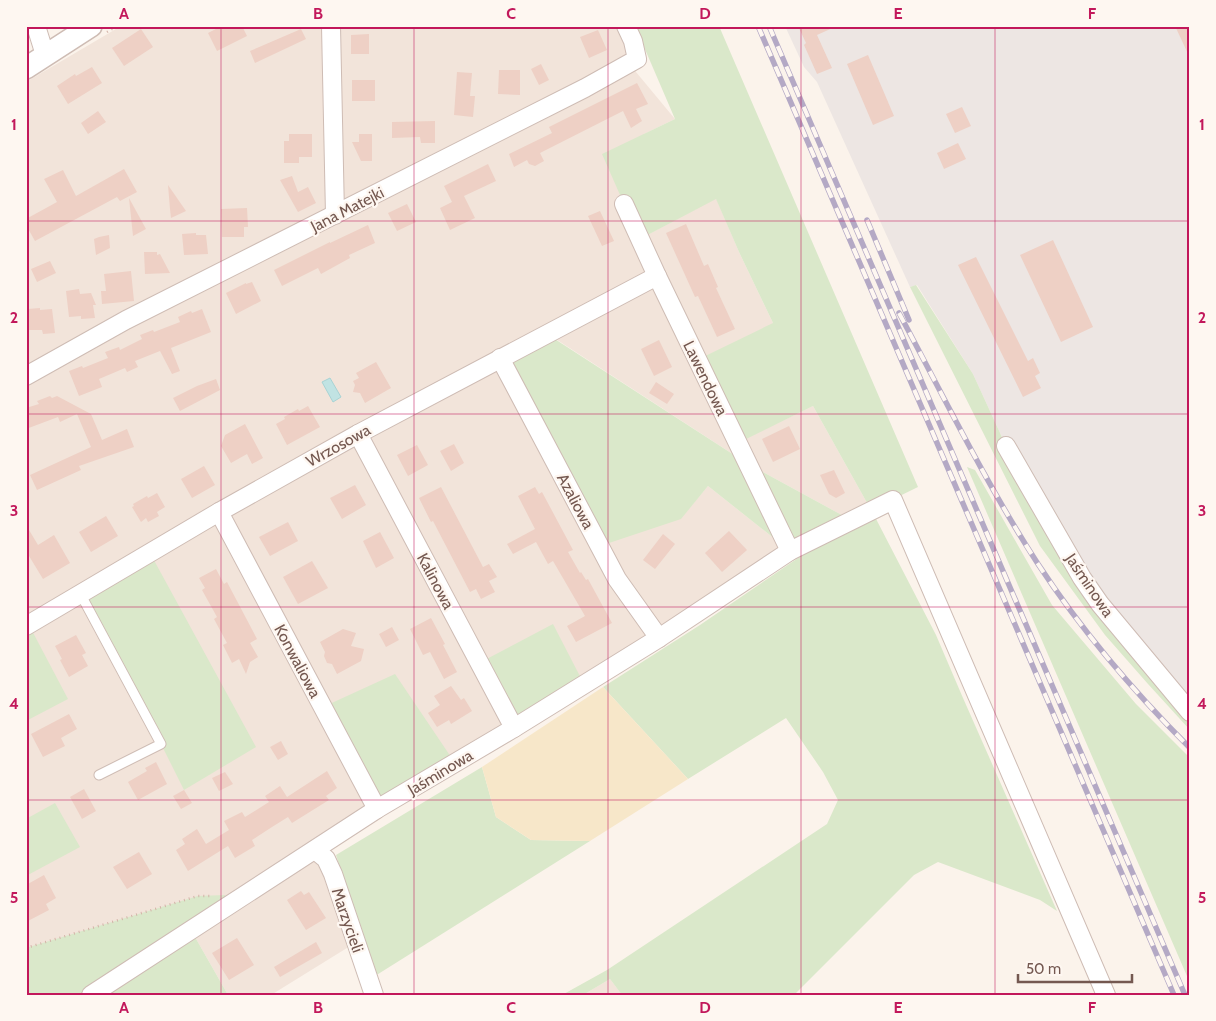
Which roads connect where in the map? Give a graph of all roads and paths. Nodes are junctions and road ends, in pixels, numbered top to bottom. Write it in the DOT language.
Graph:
graph roads {
  1 [pos="36,26"];
  2 [pos="91,26"];
  3 [pos="331,26"];
  4 [pos="626,26"];
  5 [pos="45,56"];
  6 [pos="26,68"];
  7 [pos="624,204"];
  8 [pos="335,215"];
  9 [pos="657,276"];
  10 [pos="500,358"];
  11 [pos="26,376"];
  12 [pos="358,434"];
  13 [pos="1006,446"];
  14 [pos="219,512"];
  15 [pos="790,551"];
  16 [pos="81,595"];
  17 [pos="26,626"];
  18 [pos="659,638"];
  19 [pos="1190,712"];
  20 [pos="514,728"];
  21 [pos="99,775"];
  22 [pos="377,809"];
  23 [pos="315,850"];
  24 [pos="242,897"];
  25 [pos="26,948"];
  26 [pos="91,995"];
  27 [pos="374,995"];
  28 [pos="1106,995"];
  1 -- 5 [label="street"];
  2 -- 5 [label="street"];
  3 -- 8 [label="street"];
  4 -- 8 [label="street, Jana Matejki"];
  5 -- 6 [label="street"];
  7 -- 9 [label="street, Lawendowa"];
  8 -- 11 [label="street, Jana Matejki"];
  9 -- 10 [label="street, Wrzosowa"];
  9 -- 15 [label="street, Lawendowa"];
  10 -- 12 [label="street, Wrzosowa"];
  10 -- 18 [label="street, Azaliowa"];
  12 -- 14 [label="street, Wrzosowa"];
  12 -- 20 [label="street, Kalinowa"];
  13 -- 19 [label="street, Jaśminowa"];
  14 -- 16 [label="street, Wrzosowa"];
  14 -- 22 [label="street, Konwaliowa"];
  15 -- 18 [label="street, Jaśminowa"];
  15 -- 28 [label="street, Jaśminowa"];
  16 -- 17 [label="street, Wrzosowa"];
  16 -- 21 [label="lane"];
  18 -- 20 [label="street, Jaśminowa"];
  20 -- 22 [label="street, Jaśminowa"];
  22 -- 23 [label="street, Jaśminowa"];
  23 -- 24 [label="street, Jaśminowa"];
  23 -- 27 [label="street, Marzycieli"];
  24 -- 25 [label="path"];
  24 -- 26 [label="street, Jaśminowa"];
}
